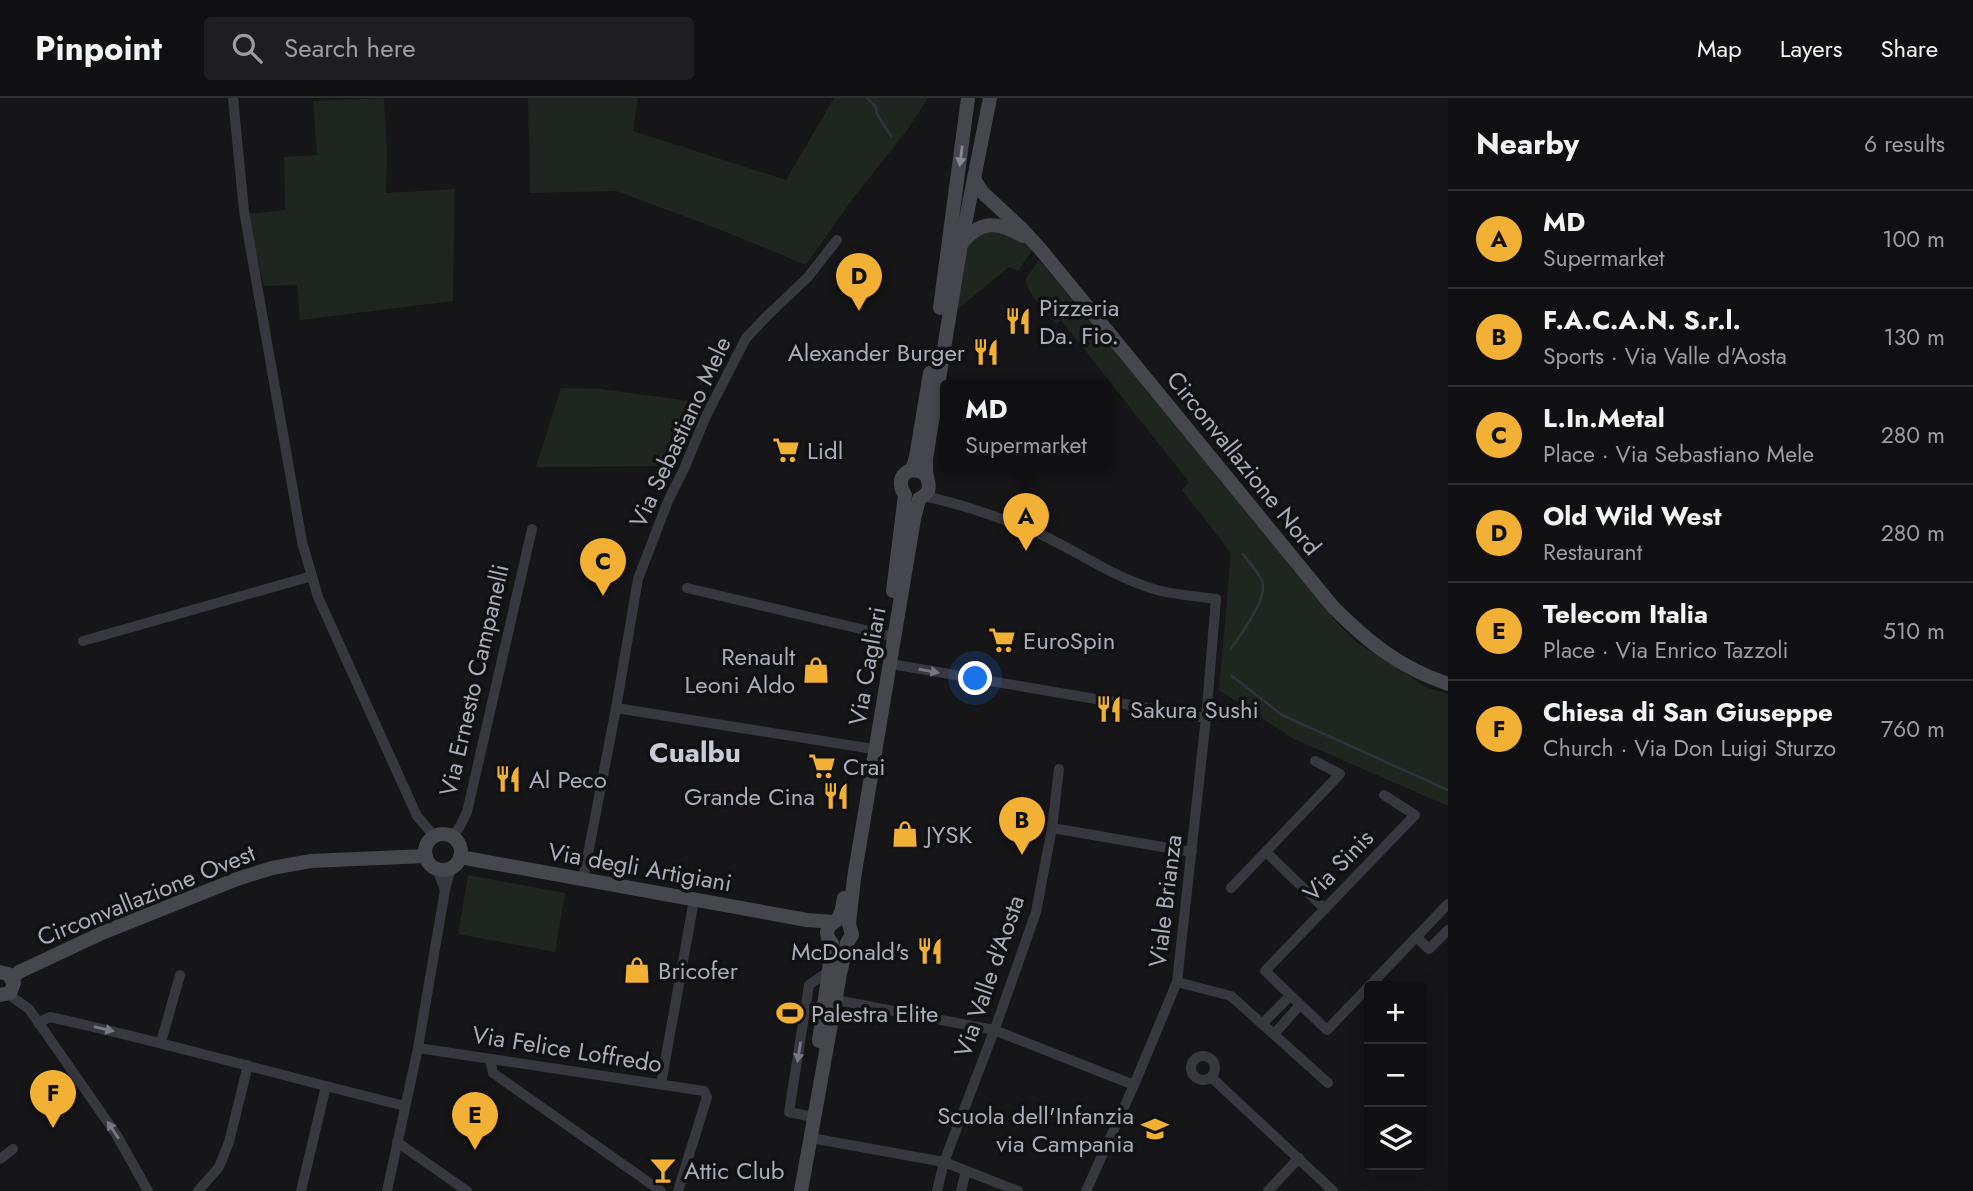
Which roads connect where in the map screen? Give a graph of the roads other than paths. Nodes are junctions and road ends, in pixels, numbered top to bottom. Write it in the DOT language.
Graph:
graph roads {
  1 [pos="233,98"];
  2 [pos="968,98"];
  3 [pos="990,98"];
  4 [pos="974,179"];
  5 [pos="837,240"];
  6 [pos="1031,240"];
  7 [pos="956,252"];
  8 [pos="923,475"];
  9 [pos="916,497"];
  10 [pos="946,501"];
  11 [pos="532,529"];
  12 [pos="312,576"];
  13 [pos="687,588"];
  14 [pos="886,635"];
  15 [pos="83,641"];
  16 [pos="891,664"];
  17 [pos="1448,684"];
  18 [pos="615,708"];
  19 [pos="1206,718"];
  20 [pos="867,748"];
  21 [pos="1315,761"];
  22 [pos="1059,769"];
  23 [pos="1384,795"];
  24 [pos="1052,828"];
  25 [pos="435,837"];
  26 [pos="452,837"];
  27 [pos="1192,852"];
  28 [pos="1266,852"];
  29 [pos="426,856"];
  30 [pos="449,865"];
  31 [pos="583,880"];
  32 [pos="1231,888"];
  33 [pos="694,900"];
  34 [pos="1448,904"];
  35 [pos="1325,909"];
  36 [pos="1436,917"];
  37 [pos="811,921"];
  38 [pos="840,922"];
  39 [pos="1448,930"];
  40 [pos="1416,937"];
  41 [pos="830,940"];
  42 [pos="847,943"];
  43 [pos="6,975"];
  44 [pos="180,975"];
  45 [pos="1177,982"];
  46 [pos="4,995"];
  47 [pos="1290,996"];
  48 [pos="836,1000"];
  49 [pos="1300,1005"];
  50 [pos="38,1023"];
  51 [pos="1263,1023"];
  52 [pos="995,1030"];
  53 [pos="1274,1034"];
  54 [pos="161,1042"];
  55 [pos="418,1048"];
  56 [pos="490,1059"];
  57 [pos="248,1065"];
  58 [pos="1211,1077"];
  59 [pos="1328,1083"];
  60 [pos="661,1084"];
  61 [pos="1134,1085"];
  62 [pos="326,1086"];
  63 [pos="405,1106"];
  64 [pos="811,1138"];
  65 [pos="397,1142"];
  66 [pos="13,1149"];
  67 [pos="1299,1158"];
  68 [pos="0,1159"];
  69 [pos="944,1162"];
  70 [pos="966,1171"];
  71 [pos="146,1191"];
  72 [pos="198,1191"];
  73 [pos="301,1191"];
  74 [pos="387,1191"];
  75 [pos="467,1191"];
  76 [pos="660,1191"];
  77 [pos="678,1191"];
  78 [pos="793,1191"];
  79 [pos="801,1191"];
  80 [pos="937,1191"];
  81 [pos="961,1191"];
  82 [pos="1018,1191"];
  83 [pos="1086,1191"];
  84 [pos="1268,1191"];
  85 [pos="1333,1191"];
  1 -- 12 [label="street"];
  2 -- 7 [label="main road, one-way"];
  3 -- 4 [label="main road"];
  4 -- 6 [label="main road, Circonvallazione Nord"];
  4 -- 7 [label="main road"];
  5 -- 18 [label="street, Via Sebastiano Mele"];
  6 -- 7 [label="main road, Circonvallazione Nord"];
  6 -- 17 [label="main road, Circonvallazione Nord"];
  7 -- 8 [label="main road, Via Cagliari"];
  8 -- 9 [label="main road, Via Cagliari"];
  8 -- 9 [label="main road, Via Cagliari"];
  8 -- 10 [label="street"];
  9 -- 10 [label="street"];
  9 -- 14 [label="main road, Via Cagliari"];
  9 -- 16 [label="main road, Via Cagliari"];
  10 -- 19 [label="street, Viale Brianza"];
  11 -- 26 [label="street, Via Ernesto Campanelli"];
  12 -- 15 [label="street"];
  12 -- 25 [label="street"];
  13 -- 14 [label="street, Via Cagliari"];
  14 -- 20 [label="main road, Via Cagliari"];
  16 -- 19 [label="street, one-way"];
  16 -- 38 [label="main road, Via Cagliari"];
  18 -- 20 [label="street"];
  18 -- 31 [label="street, Via Sebastiano Mele"];
  19 -- 27 [label="street, Viale Brianza"];
  20 -- 38 [label="main road, Via Cagliari"];
  21 -- 28 [label="street"];
  22 -- 24 [label="street, Via Valle d'Aosta"];
  23 -- 35 [label="street, Via Sinis"];
  24 -- 27 [label="street"];
  24 -- 52 [label="street, Via Valle d'Aosta"];
  25 -- 26 [label="main road"];
  25 -- 29 [label="main road"];
  26 -- 30 [label="main road"];
  27 -- 45 [label="street, Viale Brianza"];
  28 -- 32 [label="street"];
  28 -- 35 [label="street"];
  29 -- 30 [label="main road"];
  29 -- 43 [label="main road, Circonvallazione Ovest"];
  30 -- 31 [label="main road, Via degli Artigiani"];
  30 -- 55 [label="street"];
  31 -- 33 [label="main road, Via degli Artigiani"];
  33 -- 37 [label="main road, Via degli Artigiani"];
  33 -- 60 [label="street"];
  34 -- 36 [label="street"];
  35 -- 47 [label="street, Via Sinis"];
  36 -- 39 [label="street"];
  36 -- 40 [label="street"];
  37 -- 38 [label="main road, Via degli Artigiani"];
  37 -- 41 [label="main road"];
  38 -- 41 [label="main road, Via Cagliari"];
  38 -- 42 [label="main road, Via Cagliari"];
  39 -- 40 [label="street"];
  40 -- 49 [label="street"];
  41 -- 42 [label="main road"];
  41 -- 78 [label="main road, Via Cagliari, one-way"];
  42 -- 48 [label="main road, Via Cagliari"];
  43 -- 46 [label="main road"];
  44 -- 54 [label="street"];
  45 -- 51 [label="street"];
  45 -- 61 [label="street, Viale Brianza"];
  46 -- 50 [label="street"];
  47 -- 49 [label="street"];
  47 -- 51 [label="street"];
  48 -- 52 [label="street"];
  48 -- 64 [label="main road, Via Cagliari"];
  49 -- 53 [label="street"];
  50 -- 54 [label="street, one-way"];
  71 -- 50 [label="street, one-way"];
  51 -- 53 [label="street"];
  52 -- 61 [label="street"];
  52 -- 69 [label="street, Via Valle d'Aosta"];
  53 -- 59 [label="street"];
  54 -- 57 [label="street"];
  55 -- 56 [label="street, Via Felice Loffredo"];
  55 -- 63 [label="street"];
  56 -- 60 [label="street, Via Felice Loffredo"];
  56 -- 76 [label="street"];
  57 -- 62 [label="street"];
  57 -- 72 [label="street"];
  58 -- 67 [label="street"];
  60 -- 77 [label="street, Via Felice Loffredo"];
  61 -- 83 [label="street, Viale Brianza"];
  62 -- 63 [label="street"];
  62 -- 73 [label="street"];
  63 -- 65 [label="street"];
  64 -- 69 [label="street"];
  64 -- 79 [label="main road, Via Cagliari"];
  65 -- 74 [label="street"];
  65 -- 75 [label="street"];
  66 -- 68 [label="street"];
  67 -- 84 [label="street"];
  67 -- 85 [label="street"];
  69 -- 70 [label="street"];
  69 -- 80 [label="street, Via Valle d'Aosta"];
  70 -- 81 [label="street"];
  70 -- 82 [label="street"];
}
